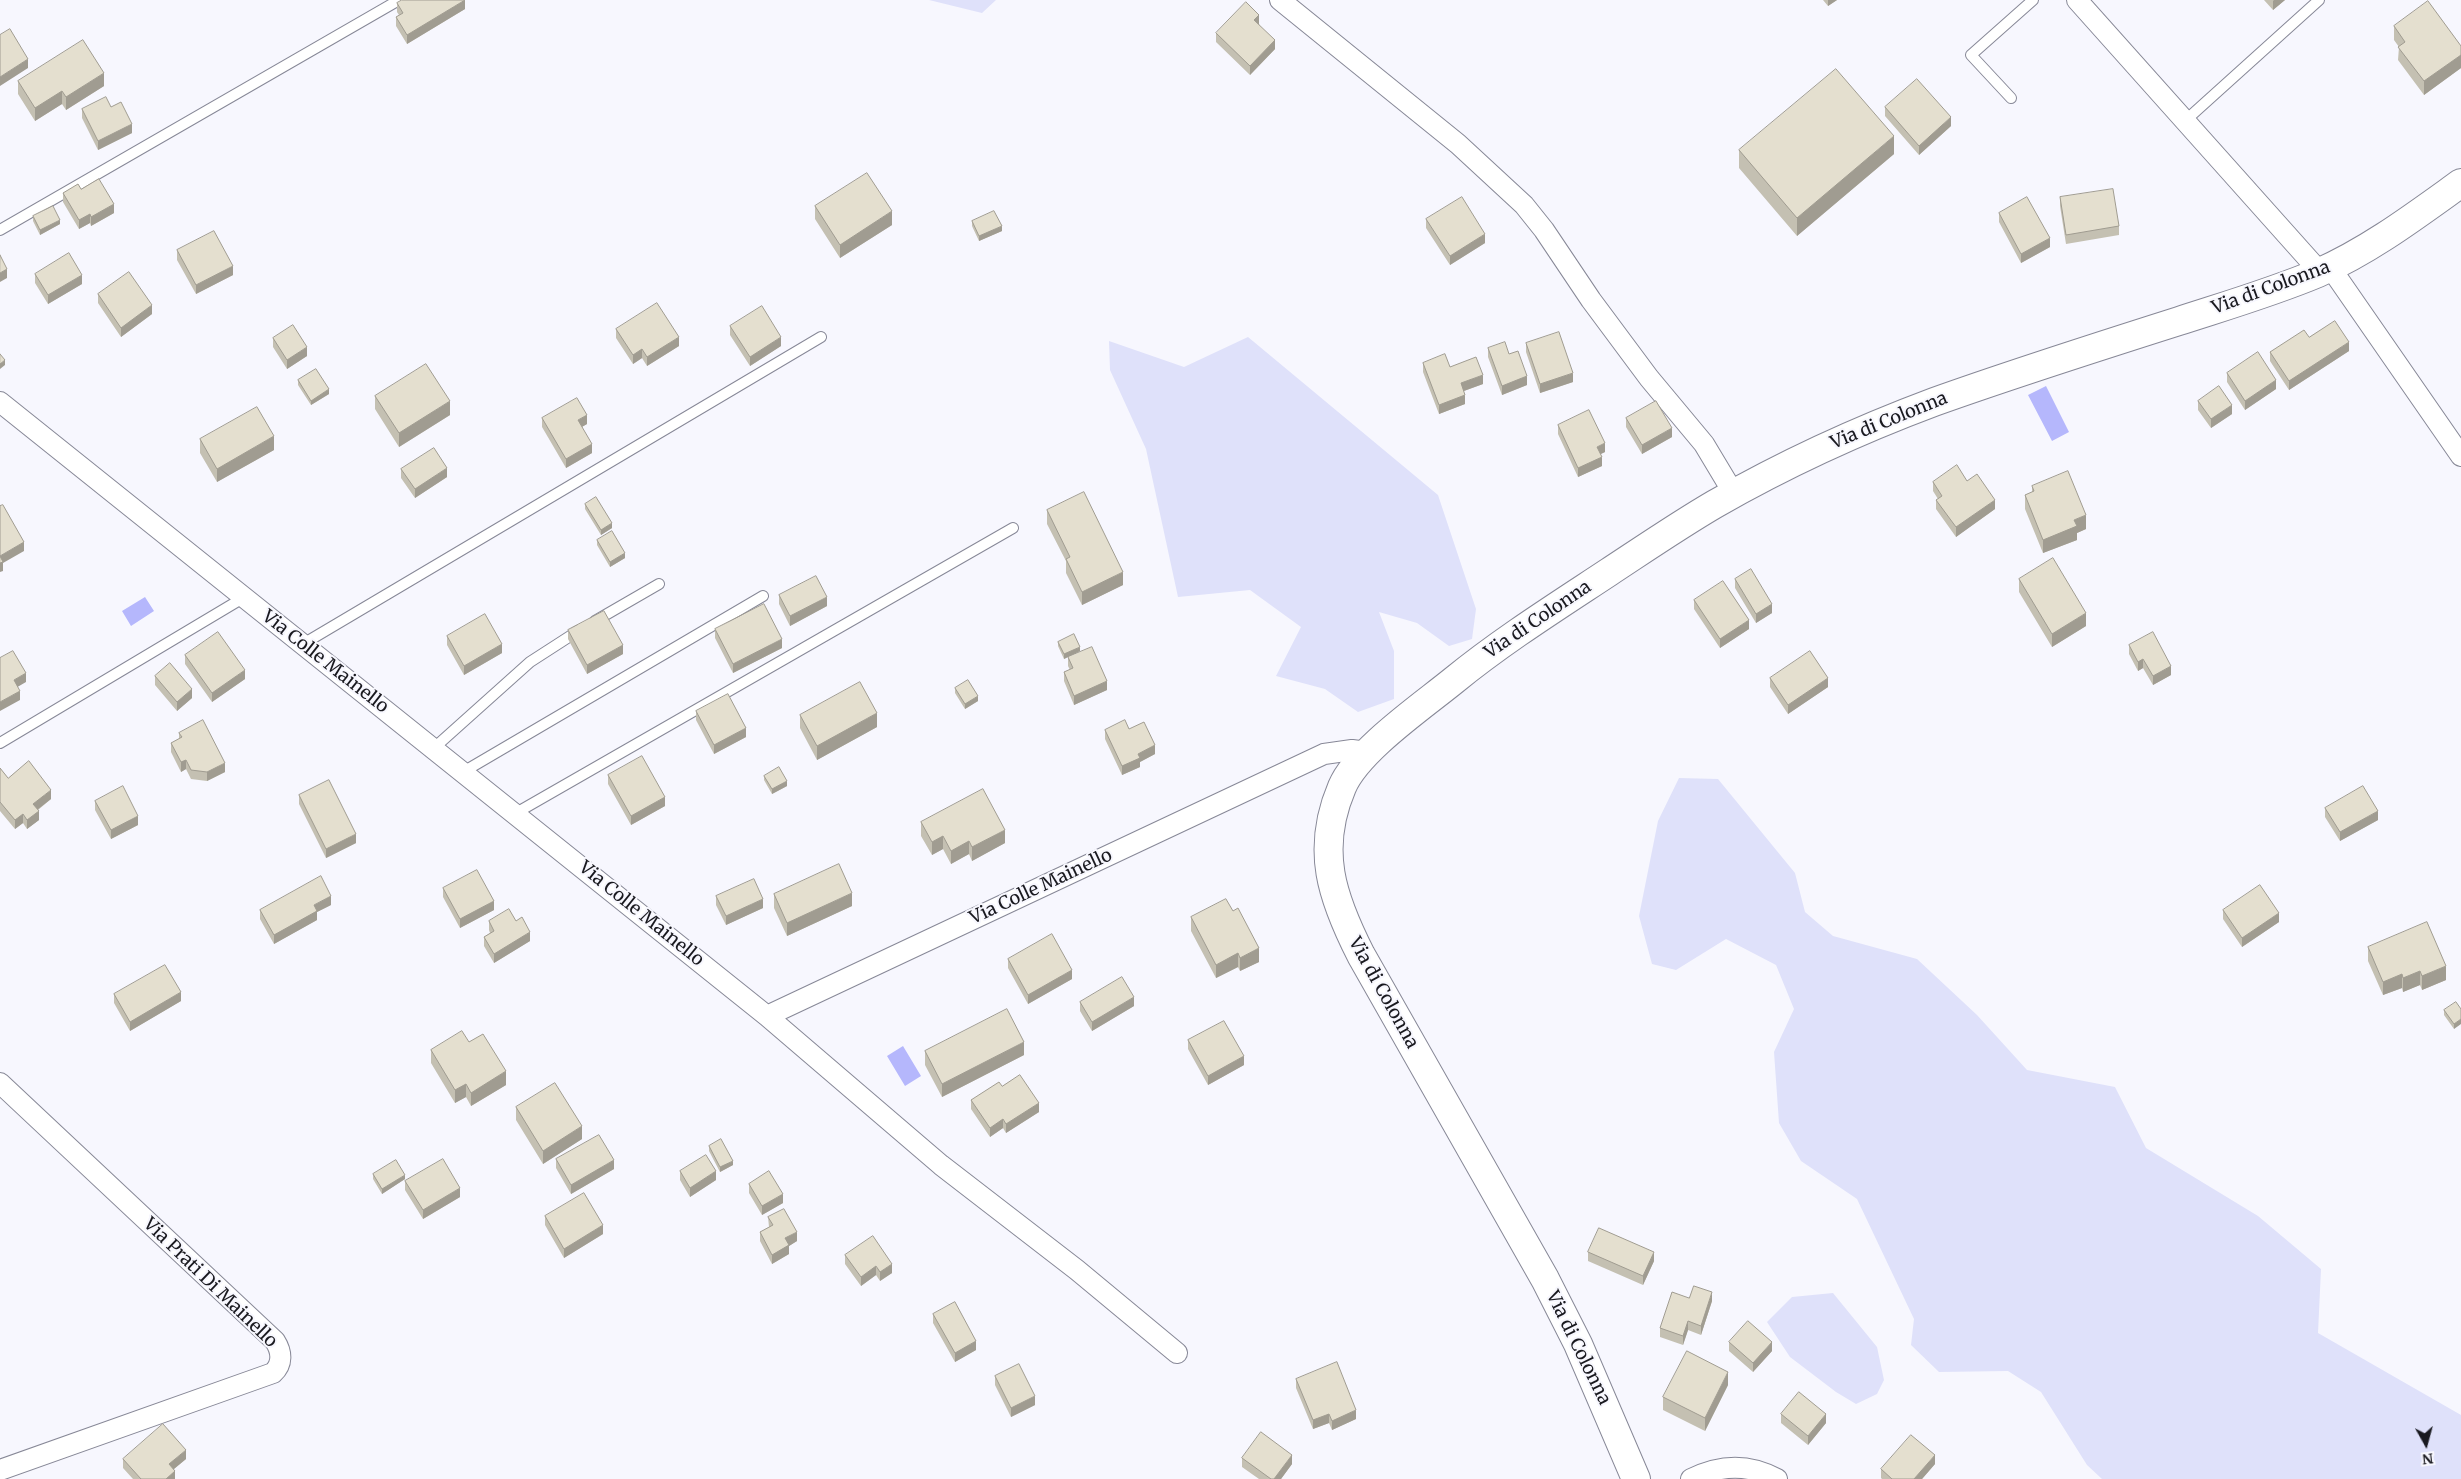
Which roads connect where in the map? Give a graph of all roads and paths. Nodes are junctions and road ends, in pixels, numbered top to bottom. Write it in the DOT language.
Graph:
graph roads {
  1 [pos="398,0"];
  2 [pos="1280,0"];
  3 [pos="2033,0"];
  4 [pos="2077,0"];
  5 [pos="2319,0"];
  6 [pos="2011,98"];
  7 [pos="2186,120"];
  8 [pos="2461,183"];
  9 [pos="0,230"];
  10 [pos="2325,269"];
  11 [pos="821,337"];
  12 [pos="0,402"];
  13 [pos="2461,456"];
  14 [pos="1734,494"];
  15 [pos="1013,528"];
  16 [pos="658,584"];
  17 [pos="763,596"];
  18 [pos="243,598"];
  19 [pos="303,644"];
  20 [pos="0,743"];
  21 [pos="434,748"];
  22 [pos="1367,752"];
  23 [pos="463,772"];
  24 [pos="516,813"];
  25 [pos="767,1016"];
  26 [pos="0,1082"];
  27 [pos="1177,1353"];
  28 [pos="0,1470"];
  29 [pos="1636,1479"];
  30 [pos="1691,1479"];
  31 [pos="1776,1479"];
  1 -- 9 [label="lane"];
  2 -- 14 [label="street"];
  3 -- 6 [label="lane"];
  4 -- 7 [label="street"];
  5 -- 7 [label="lane"];
  7 -- 10 [label="street"];
  8 -- 10 [label="street, Via di Colonna"];
  10 -- 13 [label="street"];
  10 -- 14 [label="street, Via di Colonna"];
  11 -- 19 [label="lane"];
  12 -- 18 [label="street, Via Colle Mainello"];
  14 -- 22 [label="street, Via di Colonna"];
  15 -- 24 [label="lane"];
  16 -- 21 [label="lane"];
  17 -- 23 [label="lane"];
  18 -- 19 [label="street, Via Colle Mainello"];
  18 -- 20 [label="lane"];
  19 -- 21 [label="street, Via Colle Mainello"];
  21 -- 23 [label="street, Via Colle Mainello"];
  22 -- 25 [label="street, Via Colle Mainello"];
  22 -- 29 [label="street, Via di Colonna"];
  23 -- 24 [label="street, Via Colle Mainello"];
  24 -- 25 [label="street, Via Colle Mainello"];
  25 -- 27 [label="street"];
  26 -- 28 [label="street, Via Prati Di Mainello"];
  30 -- 31 [label="street"];
}
